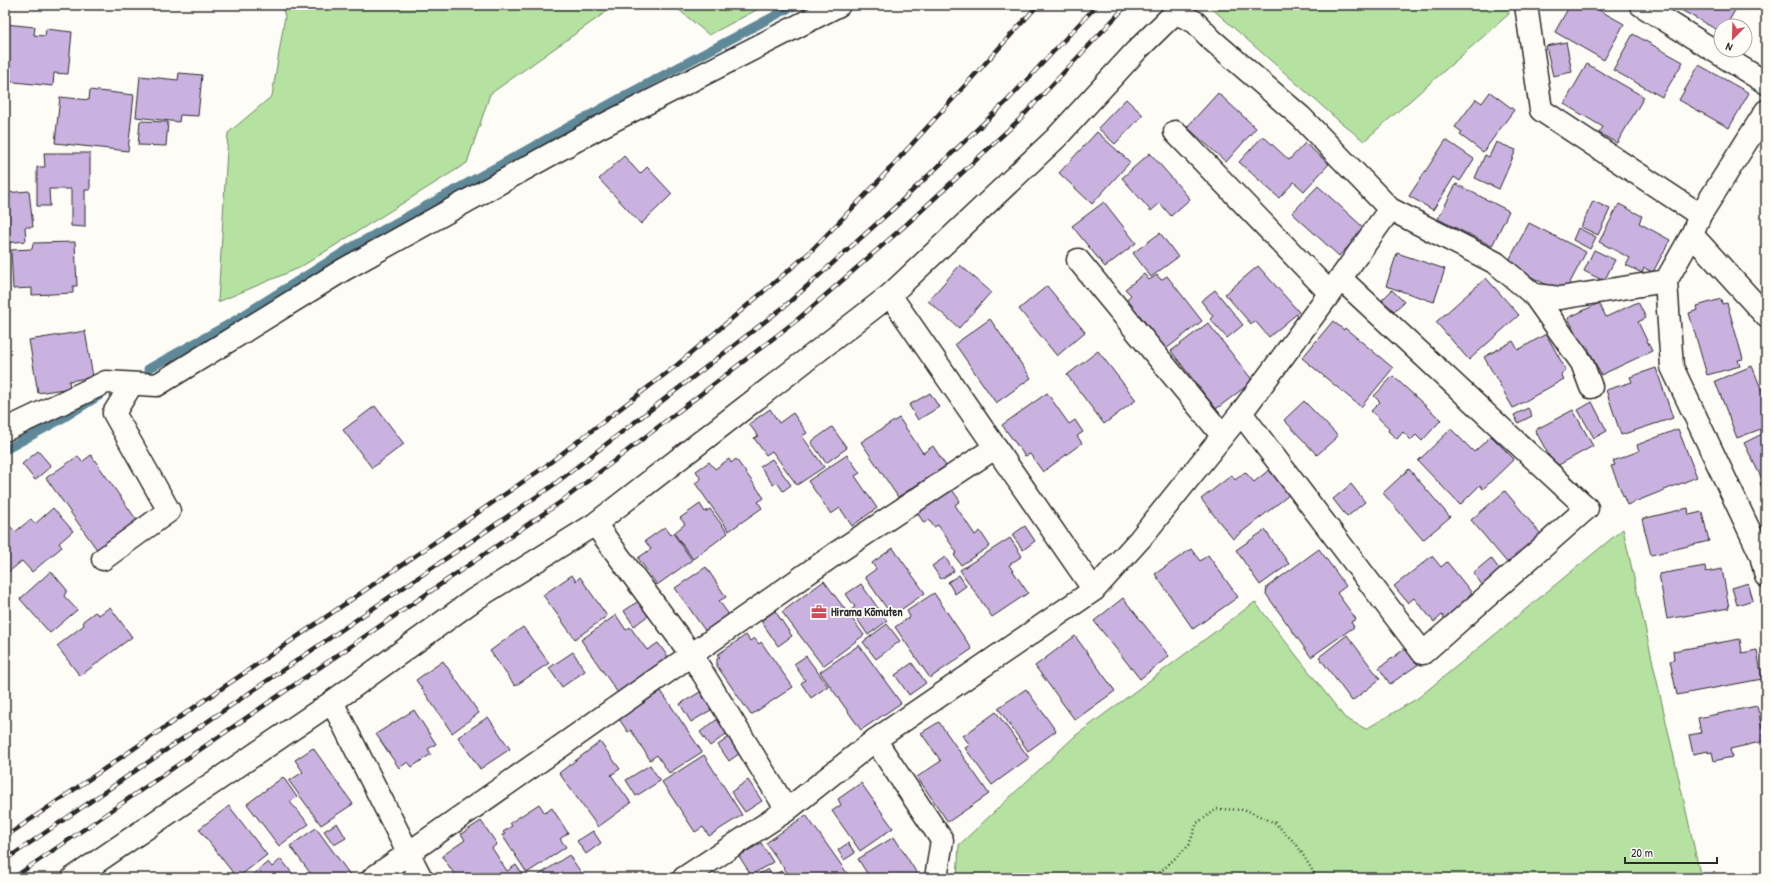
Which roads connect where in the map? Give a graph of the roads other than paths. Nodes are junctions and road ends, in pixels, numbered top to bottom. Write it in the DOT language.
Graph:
graph roads {
  1 [pos="840,5"];
  2 [pos="1526,5"];
  3 [pos="1641,5"];
  4 [pos="1180,9"];
  5 [pos="1766,83"];
  6 [pos="1766,111"];
  7 [pos="1175,132"];
  8 [pos="1390,209"];
  9 [pos="1696,225"];
  10 [pos="1078,260"];
  11 [pos="1666,281"];
  12 [pos="1335,286"];
  13 [pos="890,295"];
  14 [pos="1534,295"];
  15 [pos="1766,316"];
  16 [pos="132,384"];
  17 [pos="1591,387"];
  18 [pos="1241,413"];
  19 [pos="5,430"];
  20 [pos="1222,435"];
  21 [pos="996,447"];
  22 [pos="595,524"];
  23 [pos="103,559"];
  24 [pos="1766,576"];
  25 [pos="1094,590"];
  26 [pos="691,654"];
  27 [pos="332,702"];
  28 [pos="875,740"];
  29 [pos="787,810"];
  30 [pos="408,852"];
  31 [pos="73,878"];
  32 [pos="373,878"];
  33 [pos="421,878"];
  34 [pos="684,878"];
  35 [pos="936,878"];
  1 -- 16 [label="street"];
  2 -- 9 [label="street"];
  3 -- 5 [label="street"];
  4 -- 8 [label="street"];
  4 -- 13 [label="street"];
  6 -- 9 [label="street"];
  7 -- 12 [label="street"];
  8 -- 12 [label="street"];
  8 -- 14 [label="street"];
  9 -- 11 [label="street"];
  9 -- 15 [label="street"];
  10 -- 20 [label="street"];
  11 -- 14 [label="street"];
  11 -- 24 [label="street"];
  12 -- 18 [label="street"];
  12 -- 18 [label="street"];
  13 -- 21 [label="street"];
  13 -- 22 [label="street"];
  14 -- 17 [label="street"];
  16 -- 19 [label="street"];
  16 -- 23 [label="street"];
  18 -- 20 [label="street"];
  20 -- 25 [label="street"];
  21 -- 25 [label="street"];
  21 -- 26 [label="street"];
  22 -- 26 [label="street"];
  22 -- 27 [label="street"];
  25 -- 28 [label="street"];
  26 -- 29 [label="street"];
  26 -- 30 [label="street"];
  27 -- 30 [label="street"];
  27 -- 31 [label="street"];
  28 -- 29 [label="street"];
  28 -- 35 [label="street"];
  29 -- 34 [label="street"];
  30 -- 32 [label="street"];
  30 -- 33 [label="street"];
}
